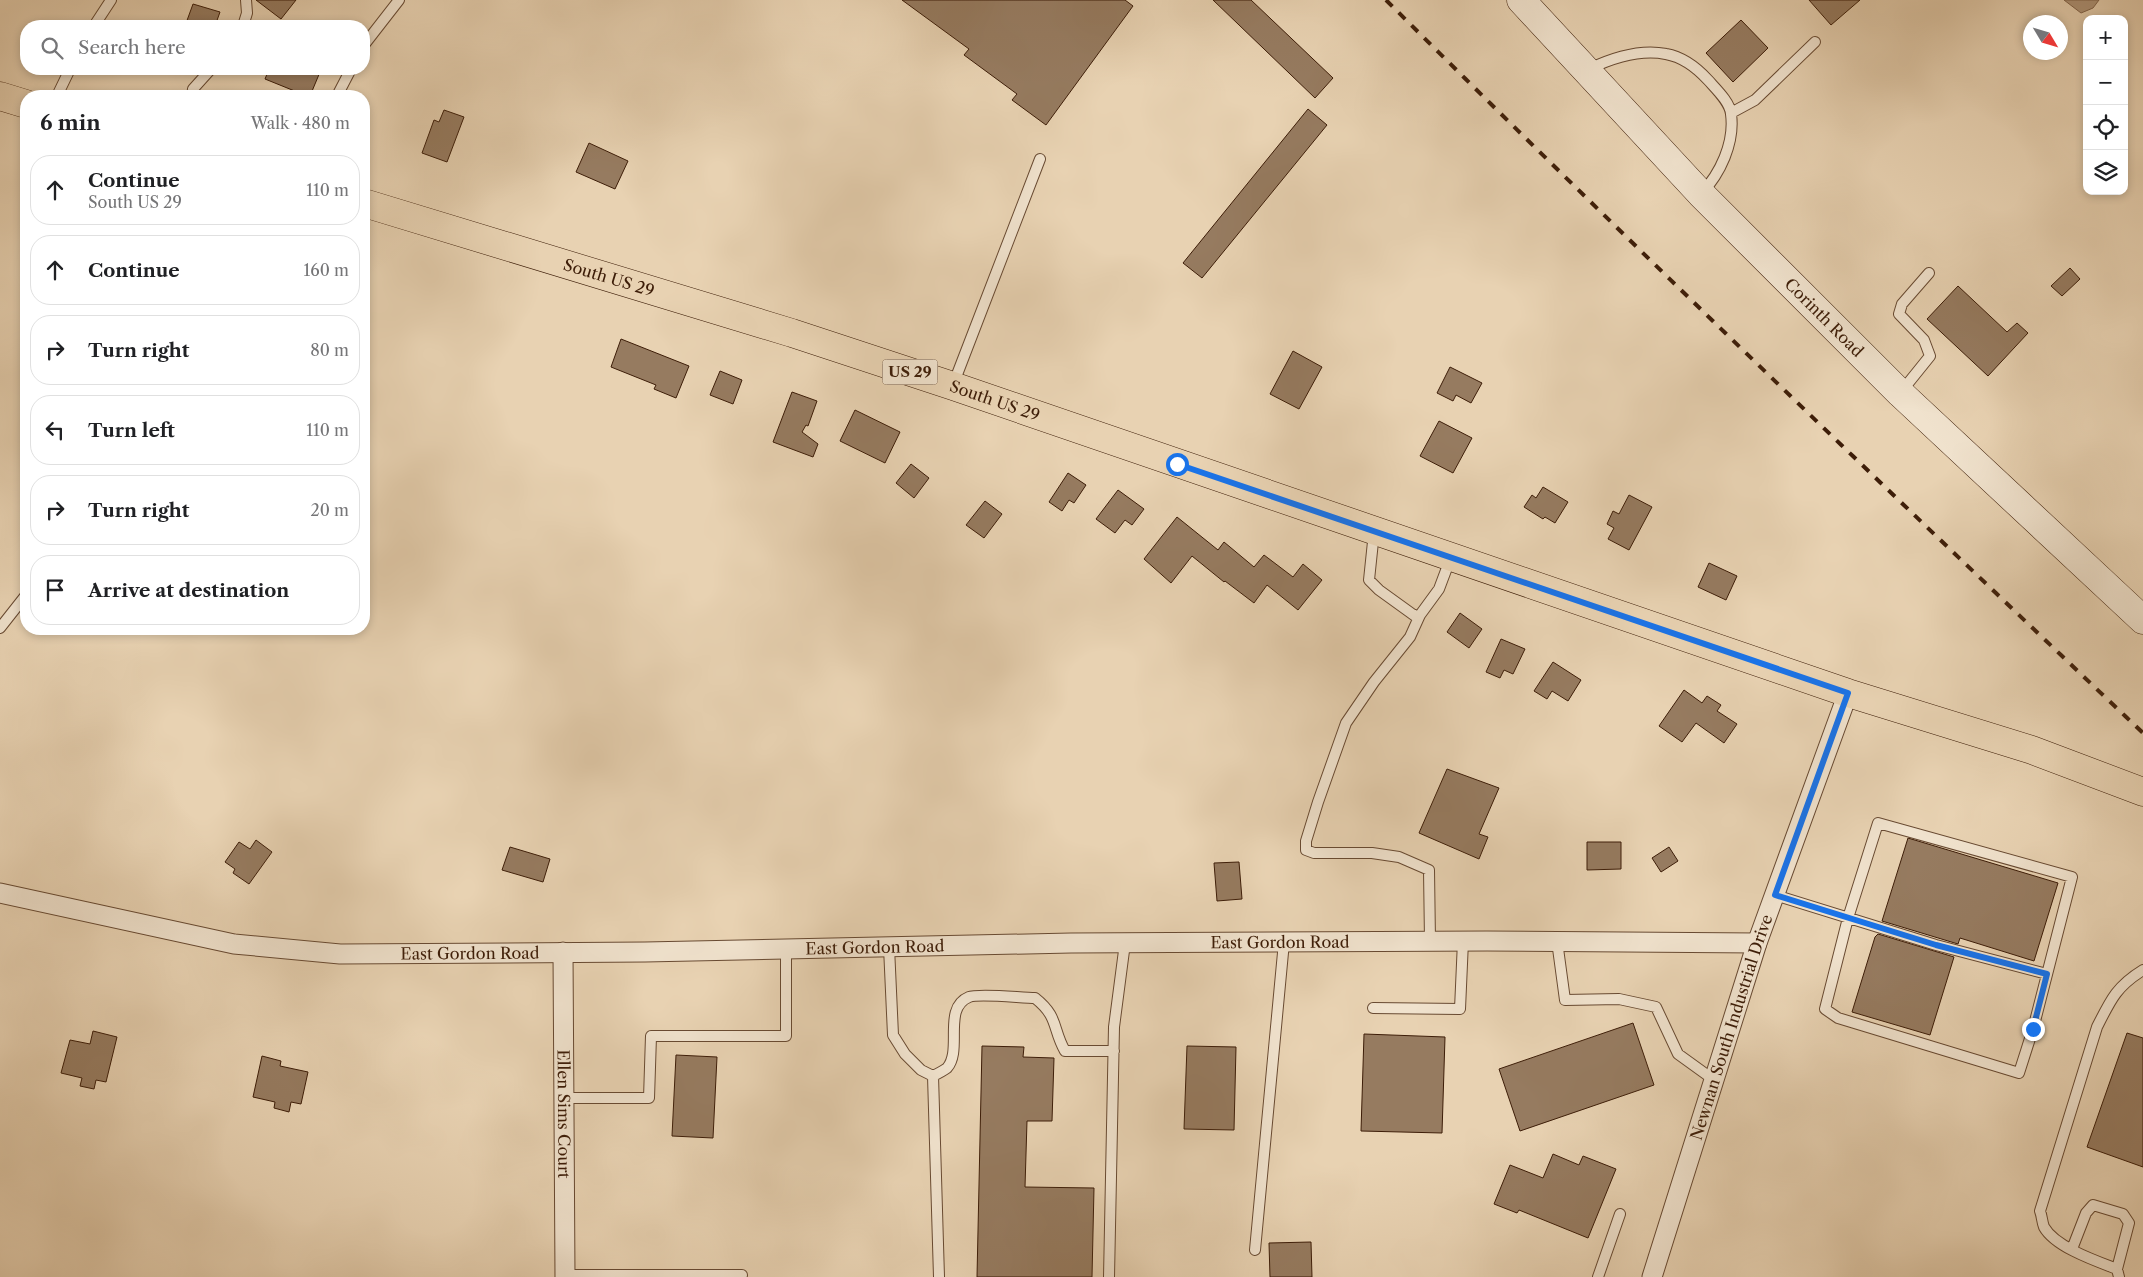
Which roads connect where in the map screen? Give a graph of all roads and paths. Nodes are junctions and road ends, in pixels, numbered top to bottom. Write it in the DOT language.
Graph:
graph roads {
  1 [pos="111,0"];
  2 [pos="246,0"];
  3 [pos="399,0"];
  4 [pos="1521,0"];
  5 [pos="98,20"];
  6 [pos="245,20"];
  7 [pos="370,37"];
  8 [pos="1815,42"];
  9 [pos="1586,70"];
  10 [pos="67,75"];
  11 [pos="206,75"];
  12 [pos="348,75"];
  13 [pos="60,90"];
  14 [pos="193,90"];
  15 [pos="340,90"];
  16 [pos="0,96"];
  17 [pos="20,102"];
  18 [pos="1731,113"];
  19 [pos="1040,159"];
  20 [pos="1701,194"];
  21 [pos="370,205"];
  22 [pos="1929,273"];
  23 [pos="953,386"];
  24 [pos="1900,393"];
  25 [pos="1374,532"];
  26 [pos="1451,557"];
  27 [pos="20,603"];
  28 [pos="1420,615"];
  29 [pos="2143,620"];
  30 [pos="0,628"];
  31 [pos="1848,693"];
  32 [pos="2143,792"];
  33 [pos="0,893"];
  34 [pos="1775,895"];
  35 [pos="1848,918"];
  36 [pos="1430,941"];
  37 [pos="1463,941"];
  38 [pos="1557,941"];
  39 [pos="1284,942"];
  40 [pos="1125,943"];
  41 [pos="1758,943"];
  42 [pos="889,947"];
  43 [pos="786,949"];
  44 [pos="563,952"];
  45 [pos="2143,970"];
  46 [pos="2047,974"];
  47 [pos="1373,1008"];
  48 [pos="1114,1051"];
  49 [pos="933,1076"];
  50 [pos="1714,1080"];
  51 [pos="564,1098"];
  52 [pos="1620,1214"];
  53 [pos="2072,1249"];
  54 [pos="1255,1250"];
  55 [pos="2118,1273"];
  56 [pos="742,1275"];
  57 [pos="565,1276"];
  58 [pos="631,1276"];
  59 [pos="939,1277"];
  60 [pos="1109,1277"];
  61 [pos="1598,1277"];
  62 [pos="1652,1277"];
  1 -- 5 [label="lane"];
  2 -- 6 [label="lane"];
  3 -- 7 [label="lane"];
  4 -- 9 [label="street, Corinth Road"];
  8 -- 18 [label="lane"];
  9 -- 18 [label="lane"];
  9 -- 20 [label="street, Corinth Road"];
  10 -- 13 [label="lane"];
  11 -- 14 [label="lane"];
  12 -- 15 [label="lane"];
  16 -- 17 [label="main road"];
  18 -- 20 [label="lane"];
  19 -- 23 [label="lane"];
  20 -- 24 [label="street, Corinth Road"];
  21 -- 23 [label="main road, South US 29 / US 29"];
  22 -- 24 [label="lane"];
  23 -- 25 [label="main road, South US 29 / US 29"];
  24 -- 29 [label="street, Corinth Road"];
  25 -- 26 [label="main road, South US 29 / US 29"];
  25 -- 28 [label="lane"];
  26 -- 28 [label="lane"];
  26 -- 31 [label="main road, US 29"];
  27 -- 30 [label="lane"];
  28 -- 36 [label="lane"];
  31 -- 32 [label="main road, US 29"];
  31 -- 34 [label="street, Newnan South Industrial Drive"];
  33 -- 44 [label="street, East Gordon Road"];
  34 -- 35 [label="lane"];
  34 -- 41 [label="street, Newnan South Industrial Drive"];
  35 -- 46 [label="lane"];
  35 -- 46 [label="lane"];
  35 -- 46 [label="lane"];
  36 -- 37 [label="street, East Gordon Road"];
  36 -- 39 [label="street, East Gordon Road"];
  37 -- 38 [label="street, East Gordon Road"];
  37 -- 47 [label="lane"];
  38 -- 41 [label="street, East Gordon Road"];
  38 -- 50 [label="lane"];
  39 -- 40 [label="street, East Gordon Road"];
  39 -- 54 [label="lane"];
  40 -- 42 [label="street, East Gordon Road"];
  40 -- 48 [label="lane"];
  41 -- 50 [label="street, Newnan South Industrial Drive"];
  42 -- 43 [label="street, East Gordon Road"];
  42 -- 49 [label="lane"];
  43 -- 44 [label="street, East Gordon Road"];
  43 -- 51 [label="lane"];
  44 -- 51 [label="street, Ellen Sims Court"];
  45 -- 53 [label="lane"];
  48 -- 49 [label="lane"];
  48 -- 60 [label="lane"];
  49 -- 59 [label="lane"];
  50 -- 62 [label="street, Newnan South Industrial Drive"];
  51 -- 57 [label="street, Ellen Sims Court"];
  52 -- 61 [label="lane"];
  53 -- 55 [label="lane"];
  53 -- 55 [label="lane"];
  56 -- 58 [label="lane"];
  57 -- 58 [label="lane"];
}
